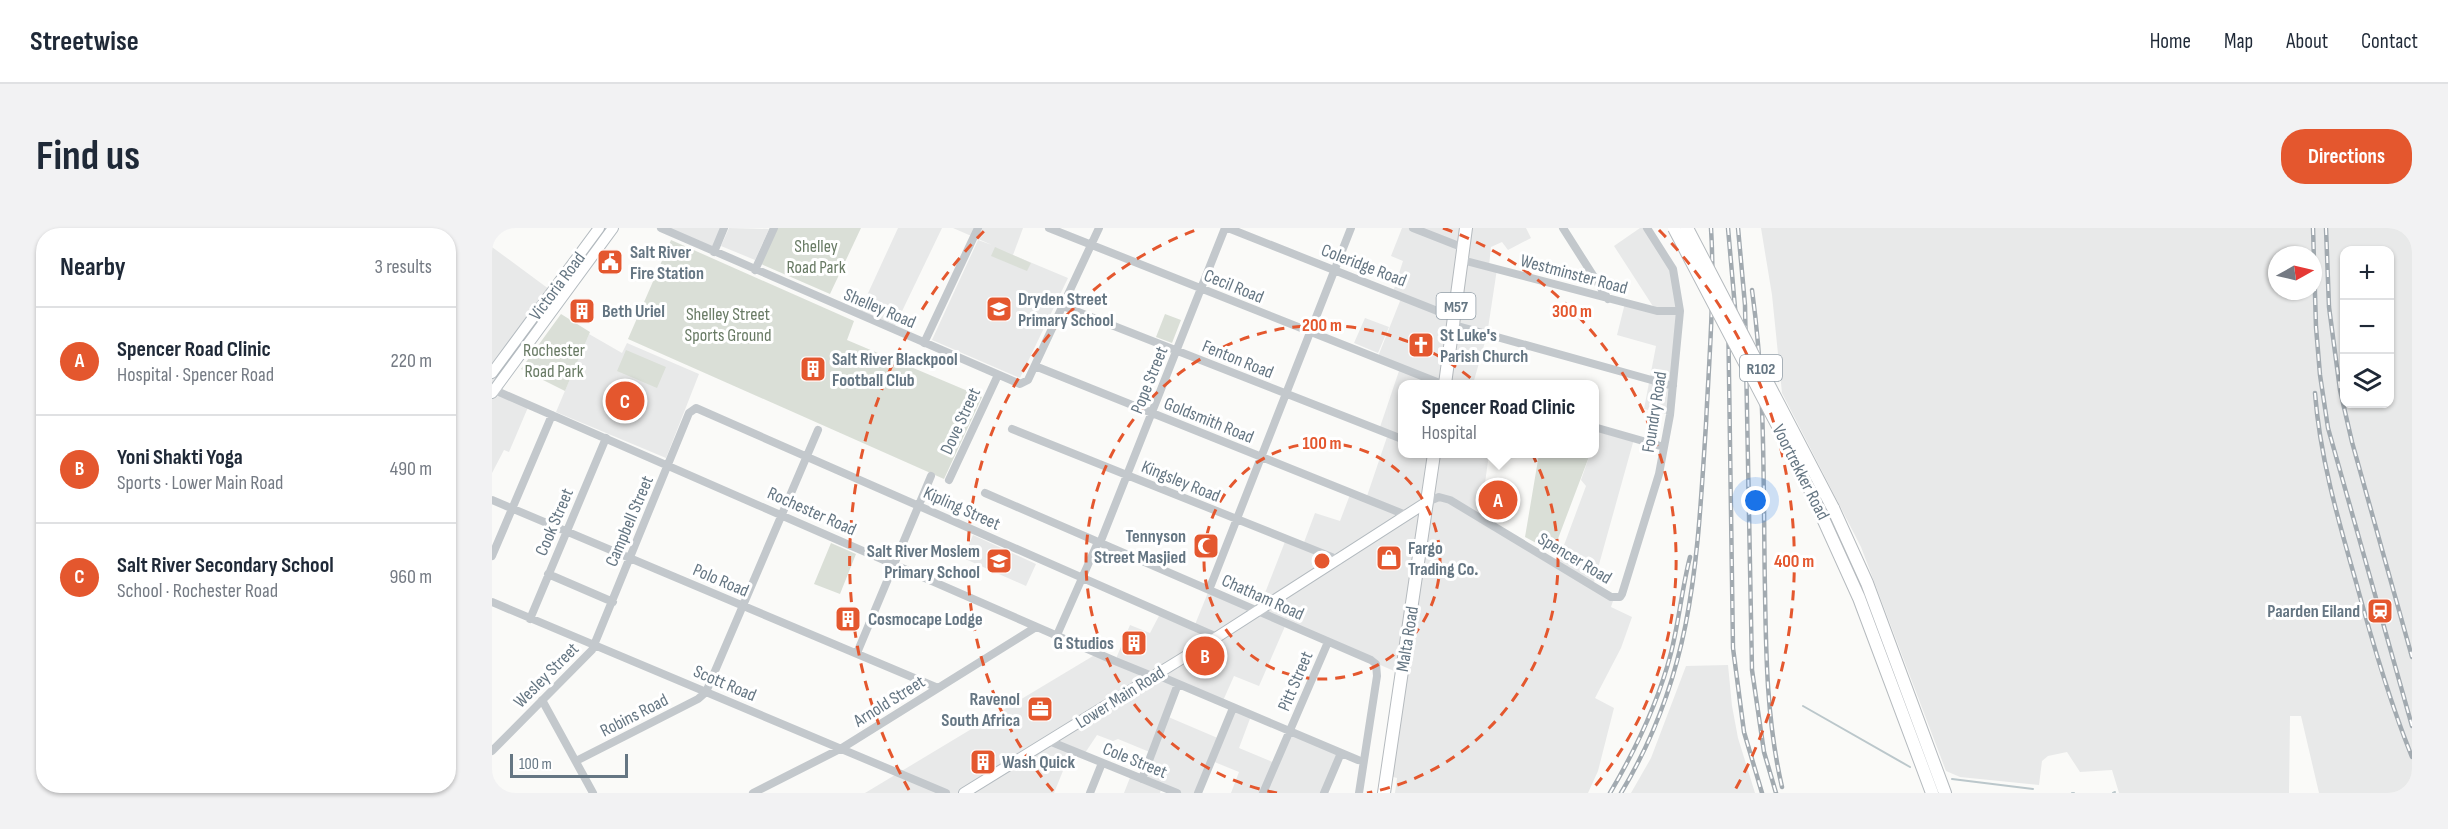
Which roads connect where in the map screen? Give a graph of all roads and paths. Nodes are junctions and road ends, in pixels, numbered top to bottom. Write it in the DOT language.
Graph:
graph roads {
  1 [pos="599,228"];
  2 [pos="613,228"];
  3 [pos="661,228"];
  4 [pos="724,228"];
  5 [pos="774,228"];
  6 [pos="978,228"];
  7 [pos="1049,228"];
  8 [pos="1099,228"];
  9 [pos="1226,228"];
  10 [pos="1351,228"];
  11 [pos="1413,228"];
  12 [pos="1563,228"];
  13 [pos="1647,228"];
  14 [pos="1674,228"];
  15 [pos="1687,228"];
  16 [pos="1468,229"];
  17 [pos="1091,245"];
  18 [pos="714,252"];
  19 [pos="1463,254"];
  20 [pos="755,270"];
  21 [pos="1334,270"];
  22 [pos="1200,289"];
  23 [pos="1608,299"];
  24 [pos="552,301"];
  25 [pos="1063,306"];
  26 [pos="1680,311"];
  27 [pos="1454,322"];
  28 [pos="1309,332"];
  29 [pos="924,343"];
  30 [pos="1177,351"];
  31 [pos="1035,366"];
  32 [pos="492,373"];
  33 [pos="998,375"];
  34 [pos="1434,380"];
  35 [pos="1445,380"];
  36 [pos="1673,386"];
  37 [pos="493,391"];
  38 [pos="1285,394"];
  39 [pos="693,409"];
  40 [pos="1152,413"];
  41 [pos="552,416"];
  42 [pos="1599,428"];
  43 [pos="1012,429"];
  44 [pos="818,430"];
  45 [pos="606,438"];
  46 [pos="1398,438"];
  47 [pos="1664,447"];
  48 [pos="806,456"];
  49 [pos="1261,456"];
  50 [pos="1433,458"];
  51 [pos="669,465"];
  52 [pos="1128,475"];
  53 [pos="931,476"];
  54 [pos="949,480"];
  55 [pos="985,493"];
  56 [pos="492,500"];
  57 [pos="1427,502"];
  58 [pos="919,505"];
  59 [pos="512,508"];
  60 [pos="781,514"];
  61 [pos="1406,515"];
  62 [pos="1236,519"];
  63 [pos="566,531"];
  64 [pos="1099,542"];
  65 [pos="492,556"];
  66 [pos="630,558"];
  67 [pos="1339,560"];
  68 [pos="894,565"];
  69 [pos="548,574"];
  70 [pos="1083,577"];
  71 [pos="1209,590"];
  72 [pos="1614,598"];
  73 [pos="492,602"];
  74 [pos="613,602"];
  75 [pos="743,605"];
  76 [pos="1258,611"];
  77 [pos="530,619"];
  78 [pos="1036,627"];
  79 [pos="1057,635"];
  80 [pos="1217,637"];
  81 [pos="1328,642"];
  82 [pos="595,645"];
  83 [pos="857,653"];
  84 [pos="1152,676"];
  85 [pos="1178,684"];
  86 [pos="938,688"];
  87 [pos="706,692"];
  88 [pos="542,700"];
  89 [pos="1233,708"];
  90 [pos="1290,732"];
  91 [pos="1049,741"];
  92 [pos="842,748"];
  93 [pos="492,751"];
  94 [pos="1341,753"];
  95 [pos="1358,760"];
  96 [pos="576,761"];
  97 [pos="1102,763"];
  98 [pos="1386,775"];
  99 [pos="1142,779"];
  100 [pos="1161,790"];
  101 [pos="593,793"];
  102 [pos="753,793"];
  103 [pos="946,793"];
  104 [pos="964,793"];
  105 [pos="1090,793"];
  106 [pos="1177,793"];
  107 [pos="1198,793"];
  108 [pos="1263,793"];
  109 [pos="1324,793"];
  110 [pos="1359,793"];
  111 [pos="1379,793"];
  112 [pos="1384,793"];
  113 [pos="1932,793"];
  114 [pos="1945,793"];
  1 -- 24 [label="street, Victoria Road"];
  2 -- 24 [label="street, Victoria Road"];
  3 -- 18 [label="street, Shelley Road"];
  4 -- 18 [label="street"];
  5 -- 20 [label="street"];
  6 -- 29 [label="street"];
  7 -- 17 [label="street, Cecil Road"];
  8 -- 17 [label="street"];
  9 -- 21 [label="street, Coleridge Road"];
  9 -- 22 [label="street, Pope Street"];
  10 -- 21 [label="street"];
  11 -- 19 [label="street, Westminster Road"];
  12 -- 23 [label="street"];
  13 -- 26 [label="street, Foundry Road"];
  14 -- 113 [label="main road, Voortrekker Road / R102, bridge"];
  15 -- 114 [label="main road, Voortrekker Road / R102, bridge"];
  16 -- 19 [label="main road, M57"];
  17 -- 22 [label="street, Cecil Road"];
  17 -- 25 [label="street"];
  18 -- 20 [label="street, Shelley Road"];
  19 -- 23 [label="street, Westminster Road"];
  19 -- 27 [label="main road, M57"];
  20 -- 29 [label="street, Shelley Road"];
  21 -- 27 [label="street, Coleridge Road"];
  21 -- 28 [label="street"];
  22 -- 28 [label="street, Cecil Road"];
  22 -- 30 [label="street, Pope Street"];
  23 -- 26 [label="street, Westminster Road"];
  24 -- 32 [label="street, Victoria Road"];
  24 -- 37 [label="street, Victoria Road"];
  25 -- 30 [label="street, Fenton Road"];
  25 -- 31 [label="street"];
  26 -- 36 [label="street, Foundry Road"];
  27 -- 35 [label="main road, M57"];
  27 -- 36 [label="street, Coleridge Road"];
  28 -- 34 [label="street, Cecil Road"];
  28 -- 38 [label="street"];
  29 -- 33 [label="street, Shelley Road"];
  30 -- 38 [label="street, Fenton Road"];
  30 -- 40 [label="street, Pope Street"];
  31 -- 33 [label="street, Shelley Road"];
  31 -- 40 [label="street, Goldsmith Road"];
  33 -- 54 [label="street, Dove Street"];
  36 -- 47 [label="street, Foundry Road"];
  37 -- 41 [label="street, Rochester Road"];
  38 -- 46 [label="street, Fenton Road"];
  38 -- 49 [label="street"];
  39 -- 48 [label="street, Kipling Street"];
  39 -- 51 [label="street, Campbell Street"];
  40 -- 49 [label="street, Goldsmith Road"];
  40 -- 52 [label="street, Pope Street"];
  41 -- 45 [label="street, Rochester Road"];
  41 -- 59 [label="street"];
  42 -- 47 [label="street"];
  43 -- 52 [label="street, Kingsley Road"];
  44 -- 48 [label="street"];
  45 -- 51 [label="street, Rochester Road"];
  45 -- 63 [label="street, Cook Street"];
  47 -- 72 [label="street, Foundry Road"];
  48 -- 58 [label="street, Kipling Street"];
  48 -- 60 [label="street"];
  49 -- 61 [label="street, Goldsmith Road"];
  49 -- 62 [label="street"];
  50 -- 57 [label="main road, Malta Road"];
  51 -- 60 [label="street, Rochester Road"];
  51 -- 66 [label="street, Campbell Street"];
  52 -- 62 [label="street, Kingsley Road"];
  52 -- 64 [label="street, Pope Street"];
  53 -- 58 [label="street, Dove Street"];
  55 -- 64 [label="street, Chatham Road"];
  56 -- 59 [label="street, Polo Road"];
  57 -- 61 [label="street, Lower Main Road"];
  57 -- 72 [label="street, Spencer Road"];
  57 -- 98 [label="main road, Malta Road"];
  58 -- 68 [label="street, Dove Street"];
  58 -- 70 [label="street, Kipling Street"];
  59 -- 63 [label="street, Polo Road"];
  59 -- 65 [label="street"];
  60 -- 68 [label="street, Rochester Road"];
  60 -- 75 [label="street"];
  61 -- 67 [label="street, Lower Main Road"];
  62 -- 67 [label="street, Kingsley Road"];
  62 -- 71 [label="street"];
  63 -- 66 [label="street, Polo Road"];
  63 -- 69 [label="street, Cook Street"];
  64 -- 70 [label="street, Pope Street"];
  64 -- 71 [label="street, Chatham Road"];
  66 -- 74 [label="street, Campbell Street"];
  66 -- 75 [label="street, Polo Road"];
  67 -- 76 [label="street, Lower Main Road"];
  68 -- 78 [label="street, Rochester Road"];
  68 -- 83 [label="street, Dove Street"];
  69 -- 74 [label="street"];
  69 -- 77 [label="street, Cook Street"];
  70 -- 79 [label="street, Pope Street"];
  70 -- 80 [label="street, Kipling Street"];
  71 -- 76 [label="street, Chatham Road"];
  73 -- 77 [label="street, Scott Road"];
  74 -- 82 [label="street, Campbell Street"];
  75 -- 83 [label="street, Polo Road"];
  75 -- 87 [label="street"];
  76 -- 80 [label="street, Lower Main Road"];
  76 -- 81 [label="street, Chatham Road"];
  77 -- 82 [label="street, Scott Road"];
  78 -- 79 [label="street, Rochester Road"];
  78 -- 86 [label="street, Arnold Street"];
  79 -- 84 [label="street, Rochester Road"];
  80 -- 84 [label="street, Lower Main Road"];
  81 -- 90 [label="street, Pitt Street"];
  81 -- 110 [label="street, Chatham Road"];
  82 -- 87 [label="street, Scott Road"];
  82 -- 88 [label="street, Wesley Street"];
  83 -- 86 [label="street, Polo Road"];
  84 -- 85 [label="street, Rochester Road"];
  84 -- 91 [label="street, Lower Main Road"];
  85 -- 89 [label="street, Rochester Road"];
  85 -- 99 [label="street"];
  86 -- 92 [label="street, Arnold Street"];
  87 -- 92 [label="street, Scott Road"];
  87 -- 96 [label="street, Robins Road"];
  88 -- 93 [label="street, Wesley Street"];
  88 -- 96 [label="street"];
  89 -- 90 [label="street, Rochester Road"];
  89 -- 107 [label="street"];
  90 -- 94 [label="street, Rochester Road"];
  90 -- 108 [label="street, Pitt Street"];
  91 -- 97 [label="street, Cole Street"];
  91 -- 104 [label="street, Lower Main Road"];
  92 -- 102 [label="street, Arnold Street"];
  92 -- 103 [label="street, Scott Road"];
  94 -- 95 [label="street, Rochester Road"];
  94 -- 109 [label="street"];
  96 -- 101 [label="street"];
  97 -- 99 [label="street, Cole Street"];
  97 -- 105 [label="street"];
  98 -- 111 [label="main road, Malta Road"];
  98 -- 112 [label="main road, Malta Road"];
  99 -- 100 [label="street, Cole Street"];
  100 -- 106 [label="street, Cole Street"];
}
